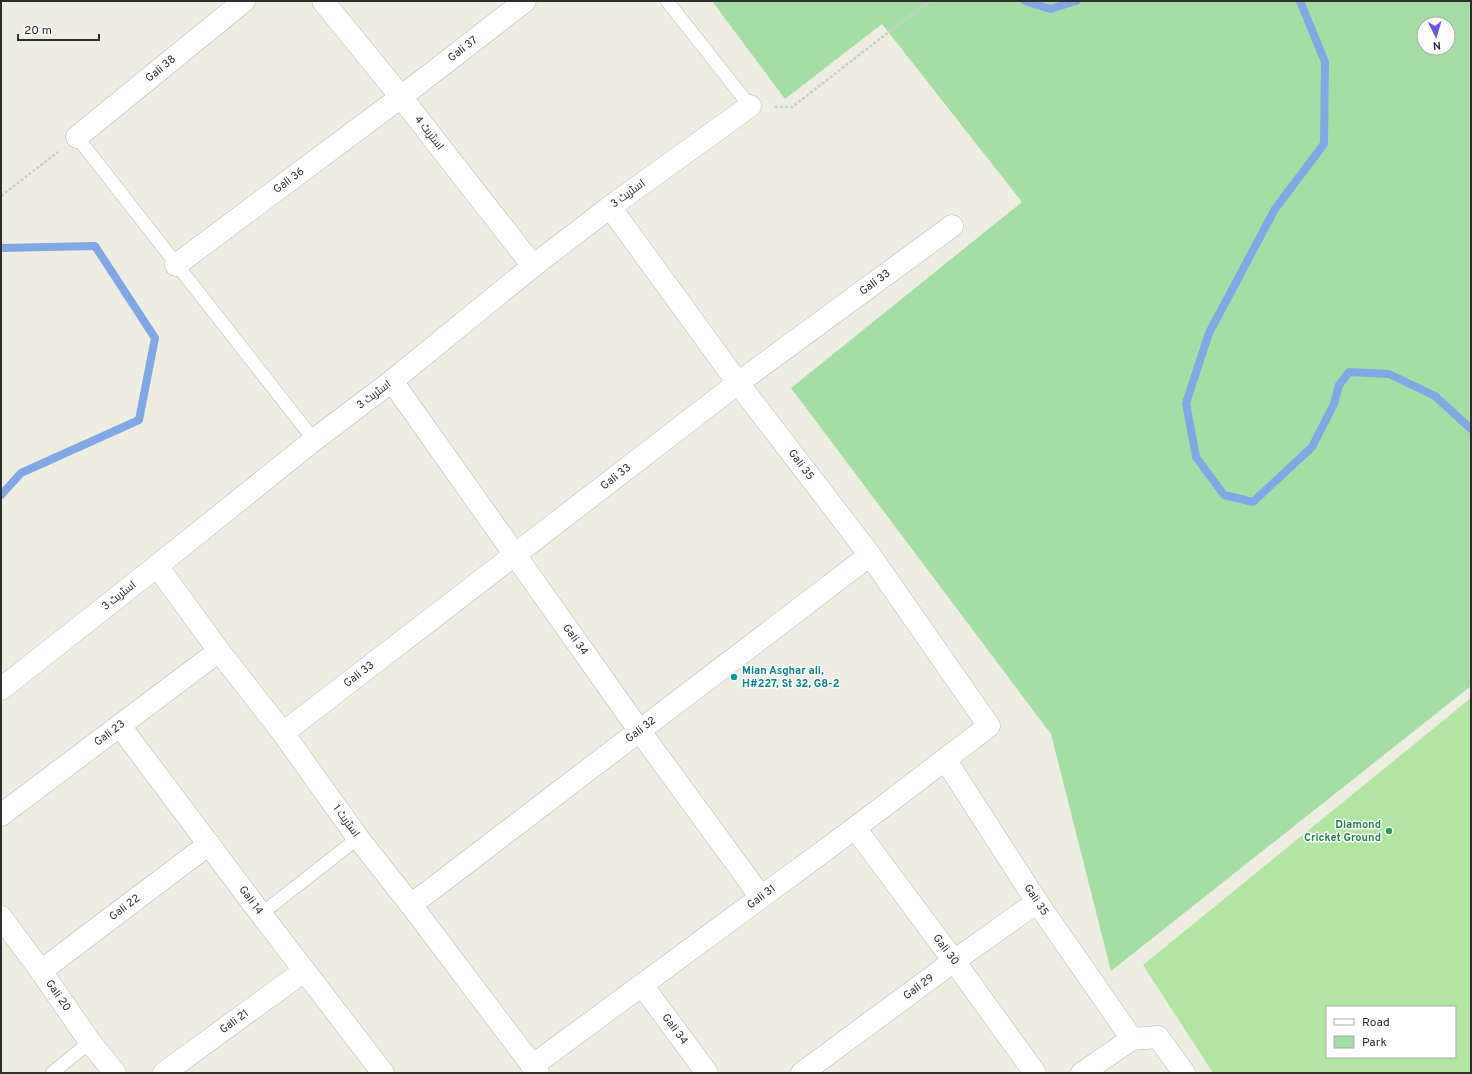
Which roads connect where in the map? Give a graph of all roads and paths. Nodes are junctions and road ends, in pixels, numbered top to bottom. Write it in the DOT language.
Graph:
graph roads {
  1 [pos="244,1"];
  2 [pos="323,1"];
  3 [pos="525,1"];
  4 [pos="667,1"];
  5 [pos="931,1"];
  6 [pos="401,97"];
  7 [pos="750,106"];
  8 [pos="77,137"];
  9 [pos="1,196"];
  10 [pos="610,207"];
  11 [pos="952,226"];
  12 [pos="176,265"];
  13 [pos="533,266"];
  14 [pos="392,381"];
  15 [pos="738,383"];
  16 [pos="314,440"];
  17 [pos="514,554"];
  18 [pos="870,555"];
  19 [pos="157,566"];
  20 [pos="219,651"];
  21 [pos="1,689"];
  22 [pos="120,726"];
  23 [pos="989,726"];
  24 [pos="639,730"];
  25 [pos="283,733"];
  26 [pos="945,759"];
  27 [pos="1,815"];
  28 [pos="855,828"];
  29 [pos="358,838"];
  30 [pos="208,844"];
  31 [pos="761,897"];
  32 [pos="1037,902"];
  33 [pos="411,905"];
  34 [pos="261,914"];
  35 [pos="1,918"];
  36 [pos="954,961"];
  37 [pos="41,971"];
  38 [pos="304,971"];
  39 [pos="642,985"];
  40 [pos="1132,1039"];
  41 [pos="90,1042"];
  42 [pos="535,1069"];
  43 [pos="52,1073"];
  44 [pos="115,1073"];
  45 [pos="164,1073"];
  46 [pos="383,1073"];
  47 [pos="708,1073"];
  48 [pos="802,1073"];
  49 [pos="1035,1073"];
  50 [pos="1082,1073"];
  51 [pos="1184,1073"];
  1 -- 8 [label="street, Gali 38"];
  2 -- 6 [label="street, اسٹریٹ 4"];
  3 -- 6 [label="street, Gali 37"];
  4 -- 7 [label="lane"];
  5 -- 7 [label="path"];
  6 -- 12 [label="street, Gali 36"];
  6 -- 13 [label="street, اسٹریٹ 4"];
  7 -- 10 [label="street, اسٹریٹ 3"];
  8 -- 9 [label="path"];
  8 -- 12 [label="lane"];
  10 -- 13 [label="street, اسٹریٹ 3"];
  10 -- 15 [label="street, Gali 35"];
  11 -- 15 [label="street, Gali 33"];
  12 -- 16 [label="lane"];
  13 -- 14 [label="street, اسٹریٹ 3"];
  14 -- 16 [label="street, اسٹریٹ 3"];
  14 -- 17 [label="street, Gali 34"];
  15 -- 17 [label="street, Gali 33"];
  15 -- 18 [label="street, Gali 35"];
  16 -- 19 [label="street, اسٹریٹ 3"];
  17 -- 24 [label="street, Gali 34"];
  17 -- 25 [label="street, Gali 33"];
  18 -- 23 [label="street, Gali 35"];
  18 -- 24 [label="street, Gali 32"];
  19 -- 20 [label="street, اسٹریٹ 1"];
  19 -- 21 [label="street, اسٹریٹ 3"];
  20 -- 22 [label="street, Gali 23"];
  20 -- 25 [label="street, اسٹریٹ 1"];
  22 -- 27 [label="street, Gali 23"];
  22 -- 30 [label="street, Gali 14"];
  23 -- 26 [label="street, Gali 31"];
  24 -- 31 [label="street, Gali 34"];
  24 -- 33 [label="street, Gali 32"];
  25 -- 29 [label="street, اسٹریٹ 1"];
  26 -- 28 [label="street, Gali 31"];
  26 -- 32 [label="street, Gali 35"];
  28 -- 31 [label="street, Gali 31"];
  28 -- 36 [label="street, Gali 30"];
  29 -- 33 [label="street, اسٹریٹ 1"];
  29 -- 34 [label="lane"];
  30 -- 34 [label="street, Gali 14"];
  30 -- 37 [label="street, Gali 22"];
  31 -- 39 [label="street, Gali 31"];
  32 -- 36 [label="street, Gali 29"];
  32 -- 40 [label="street, Gali 35"];
  33 -- 42 [label="street, اسٹریٹ 1"];
  34 -- 38 [label="street, Gali 14"];
  35 -- 37 [label="street, Gali 20"];
  36 -- 48 [label="street, Gali 29"];
  36 -- 49 [label="street, Gali 30"];
  37 -- 41 [label="street, Gali 20"];
  38 -- 45 [label="street, Gali 21"];
  38 -- 46 [label="street, Gali 14"];
  39 -- 42 [label="street, Gali 31"];
  39 -- 47 [label="street, Gali 34"];
  40 -- 50 [label="street"];
  40 -- 51 [label="street"];
  41 -- 43 [label="lane"];
  41 -- 44 [label="street, Gali 20"];
}
